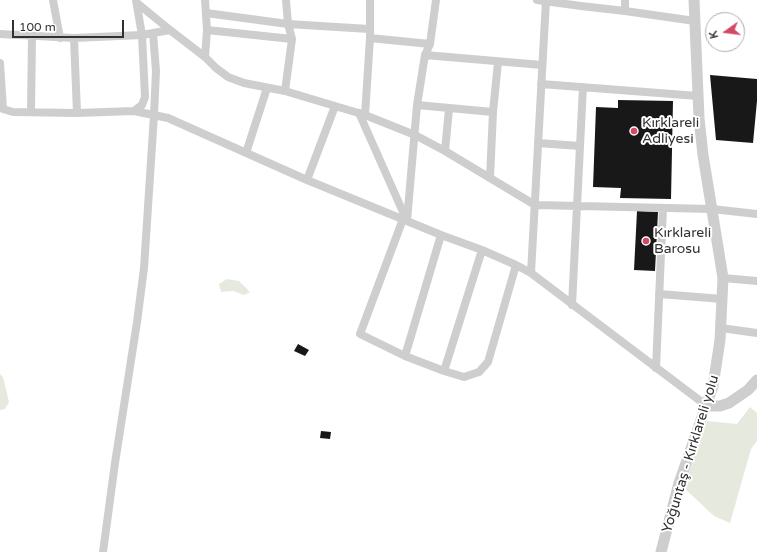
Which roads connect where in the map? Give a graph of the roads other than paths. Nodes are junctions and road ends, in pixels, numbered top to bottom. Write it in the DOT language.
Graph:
graph roads {
  1 [pos="53,0"];
  2 [pos="205,0"];
  3 [pos="286,0"];
  4 [pos="370,0"];
  5 [pos="436,0"];
  6 [pos="538,0"];
  7 [pos="546,0"];
  8 [pos="625,0"];
  9 [pos="694,0"];
  10 [pos="136,1"];
  11 [pos="582,3"];
  12 [pos="625,10"];
  13 [pos="206,13"];
  14 [pos="695,21"];
  15 [pos="288,24"];
  16 [pos="170,30"];
  17 [pos="207,30"];
  18 [pos="153,33"];
  19 [pos="370,33"];
  20 [pos="0,34"];
  21 [pos="142,35"];
  22 [pos="32,36"];
  23 [pos="60,38"];
  24 [pos="74,38"];
  25 [pos="292,39"];
  26 [pos="430,44"];
  27 [pos="425,55"];
  28 [pos="205,57"];
  29 [pos="498,62"];
  30 [pos="0,63"];
  31 [pos="542,65"];
  32 [pos="541,84"];
  33 [pos="583,87"];
  34 [pos="267,88"];
  35 [pos="285,91"];
  36 [pos="698,96"];
  37 [pos="417,105"];
  38 [pos="335,106"];
  39 [pos="449,109"];
  40 [pos="134,111"];
  41 [pos="31,112"];
  42 [pos="494,112"];
  43 [pos="77,113"];
  44 [pos="362,114"];
  45 [pos="154,115"];
  46 [pos="415,135"];
  47 [pos="538,143"];
  48 [pos="580,146"];
  49 [pos="445,151"];
  50 [pos="246,153"];
  51 [pos="490,178"];
  52 [pos="307,180"];
  53 [pos="535,205"];
  54 [pos="577,206"];
  55 [pos="663,208"];
  56 [pos="712,209"];
  57 [pos="757,214"];
  58 [pos="405,220"];
  59 [pos="441,236"];
  60 [pos="482,250"];
  61 [pos="516,264"];
  62 [pos="531,273"];
  63 [pos="723,278"];
  64 [pos="757,281"];
  65 [pos="659,294"];
  66 [pos="723,299"];
  67 [pos="572,305"];
  68 [pos="721,328"];
  69 [pos="757,333"];
  70 [pos="405,356"];
  71 [pos="656,368"];
  72 [pos="444,371"];
  73 [pos="757,380"];
  74 [pos="707,406"];
  75 [pos="103,552"];
  76 [pos="661,552"];
  1 -- 23 [label="street"];
  2 -- 13 [label="street"];
  3 -- 15 [label="street"];
  4 -- 19 [label="street"];
  5 -- 26 [label="street"];
  6 -- 7 [label="street"];
  7 -- 11 [label="street"];
  7 -- 31 [label="street"];
  8 -- 12 [label="street"];
  9 -- 14 [label="street, Yoğuntaş - Kırklareli yolu"];
  10 -- 16 [label="street"];
  10 -- 21 [label="street"];
  11 -- 12 [label="street"];
  12 -- 14 [label="street"];
  13 -- 15 [label="street"];
  13 -- 17 [label="street"];
  14 -- 36 [label="street, Yoğuntaş - Kırklareli yolu"];
  15 -- 19 [label="street"];
  15 -- 25 [label="street"];
  16 -- 18 [label="street"];
  16 -- 28 [label="street"];
  17 -- 25 [label="street"];
  17 -- 28 [label="street"];
  18 -- 21 [label="street"];
  18 -- 45 [label="street"];
  19 -- 26 [label="street"];
  19 -- 44 [label="street"];
  20 -- 22 [label="street"];
  21 -- 24 [label="street"];
  21 -- 40 [label="street"];
  22 -- 23 [label="street"];
  22 -- 41 [label="street"];
  23 -- 24 [label="street"];
  24 -- 43 [label="street"];
  25 -- 35 [label="street"];
  26 -- 27 [label="street"];
  27 -- 29 [label="street"];
  27 -- 37 [label="street"];
  28 -- 34 [label="street"];
  29 -- 31 [label="street"];
  29 -- 42 [label="street"];
  30 -- 41 [label="street"];
  31 -- 32 [label="street"];
  32 -- 33 [label="street"];
  32 -- 47 [label="street"];
  33 -- 36 [label="street"];
  33 -- 48 [label="street"];
  34 -- 35 [label="street"];
  34 -- 50 [label="street"];
  35 -- 38 [label="street"];
  36 -- 56 [label="street, Yoğuntaş - Kırklareli yolu"];
  37 -- 39 [label="street"];
  37 -- 46 [label="street"];
  38 -- 44 [label="street"];
  38 -- 52 [label="street"];
  39 -- 42 [label="street"];
  39 -- 49 [label="street"];
  40 -- 43 [label="street"];
  40 -- 45 [label="street"];
  41 -- 43 [label="street"];
  42 -- 51 [label="street"];
  44 -- 46 [label="street"];
  44 -- 58 [label="street"];
  45 -- 50 [label="street"];
  45 -- 75 [label="street"];
  46 -- 49 [label="street"];
  46 -- 58 [label="street"];
  47 -- 48 [label="street"];
  47 -- 53 [label="street"];
  48 -- 54 [label="street"];
  49 -- 51 [label="street"];
  50 -- 52 [label="street"];
  51 -- 53 [label="street"];
  52 -- 58 [label="street"];
  53 -- 54 [label="street"];
  53 -- 62 [label="street"];
  54 -- 55 [label="street"];
  54 -- 67 [label="street"];
  55 -- 56 [label="street"];
  55 -- 65 [label="street"];
  56 -- 57 [label="street"];
  56 -- 63 [label="street, Yoğuntaş - Kırklareli yolu"];
  58 -- 59 [label="street"];
  58 -- 70 [label="street"];
  59 -- 60 [label="street"];
  59 -- 70 [label="street"];
  60 -- 61 [label="street"];
  60 -- 72 [label="street"];
  61 -- 62 [label="street"];
  61 -- 72 [label="street"];
  62 -- 67 [label="street"];
  63 -- 64 [label="street"];
  63 -- 66 [label="street, Yoğuntaş - Kırklareli yolu"];
  65 -- 66 [label="street"];
  65 -- 71 [label="street"];
  66 -- 68 [label="street, Yoğuntaş - Kırklareli yolu"];
  67 -- 71 [label="street"];
  68 -- 69 [label="street"];
  68 -- 74 [label="street, Yoğuntaş - Kırklareli yolu"];
  70 -- 72 [label="street"];
  71 -- 74 [label="street"];
  73 -- 74 [label="street"];
  74 -- 76 [label="street, Yoğuntaş - Kırklareli yolu"];
}
